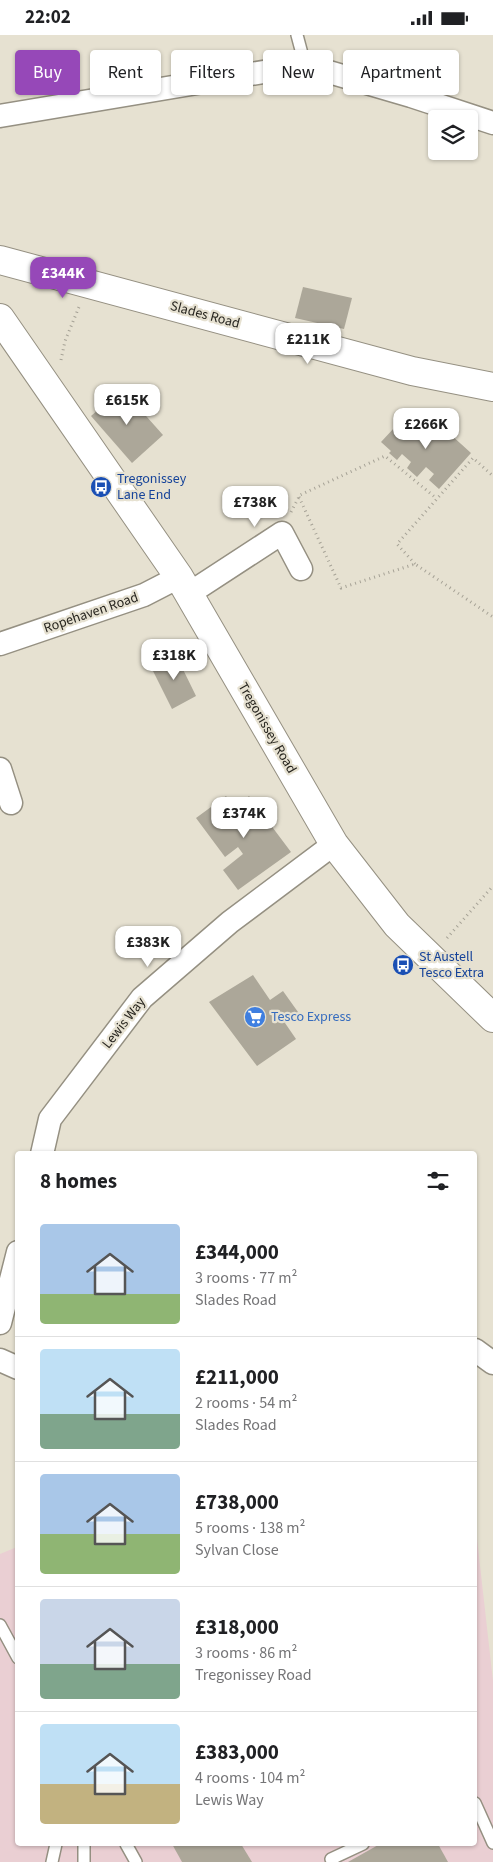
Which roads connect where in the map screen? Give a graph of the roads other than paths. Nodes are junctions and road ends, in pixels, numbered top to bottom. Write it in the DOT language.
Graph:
graph roads {
  1 [pos="297,35"];
  2 [pos="301,50"];
  3 [pos="263,72"];
  4 [pos="333,73"];
  5 [pos="0,116"];
  6 [pos="493,123"];
  7 [pos="0,260"];
  8 [pos="0,318"];
  9 [pos="493,387"];
  10 [pos="300,569"];
  11 [pos="185,585"];
  12 [pos="0,644"];
  13 [pos="0,769"];
  14 [pos="11,803"];
  15 [pos="334,845"];
  16 [pos="493,1018"];
  17 [pos="43,1151"];
  18 [pos="15,1264"];
  19 [pos="0,1323"];
  20 [pos="477,1351"];
  21 [pos="0,1360"];
  22 [pos="493,1363"];
  23 [pos="15,1367"];
  24 [pos="0,1625"];
  25 [pos="15,1652"];
  26 [pos="480,1823"];
  27 [pos="493,1843"];
  28 [pos="56,1846"];
  29 [pos="84,1846"];
  30 [pos="127,1846"];
  31 [pos="359,1846"];
  32 [pos="52,1862"];
  33 [pos="84,1862"];
  34 [pos="136,1862"];
  35 [pos="333,1862"];
  1 -- 2 [label="lane"];
  3 -- 5 [label="street"];
  4 -- 6 [label="street"];
  7 -- 9 [label="street, Slades Road"];
  8 -- 11 [label="street, Tregonissey Road"];
  10 -- 11 [label="street, Ropehaven Road"];
  11 -- 12 [label="street, Ropehaven Road"];
  11 -- 15 [label="street, Tregonissey Road"];
  13 -- 14 [label="street"];
  15 -- 16 [label="street, Tregonissey Road"];
  15 -- 17 [label="street, Lewis Way"];
  18 -- 19 [label="street"];
  20 -- 22 [label="street"];
  21 -- 23 [label="street"];
  24 -- 25 [label="lane"];
  26 -- 27 [label="lane"];
  28 -- 32 [label="lane"];
  29 -- 33 [label="lane"];
  30 -- 34 [label="lane"];
  31 -- 35 [label="lane"];
}
